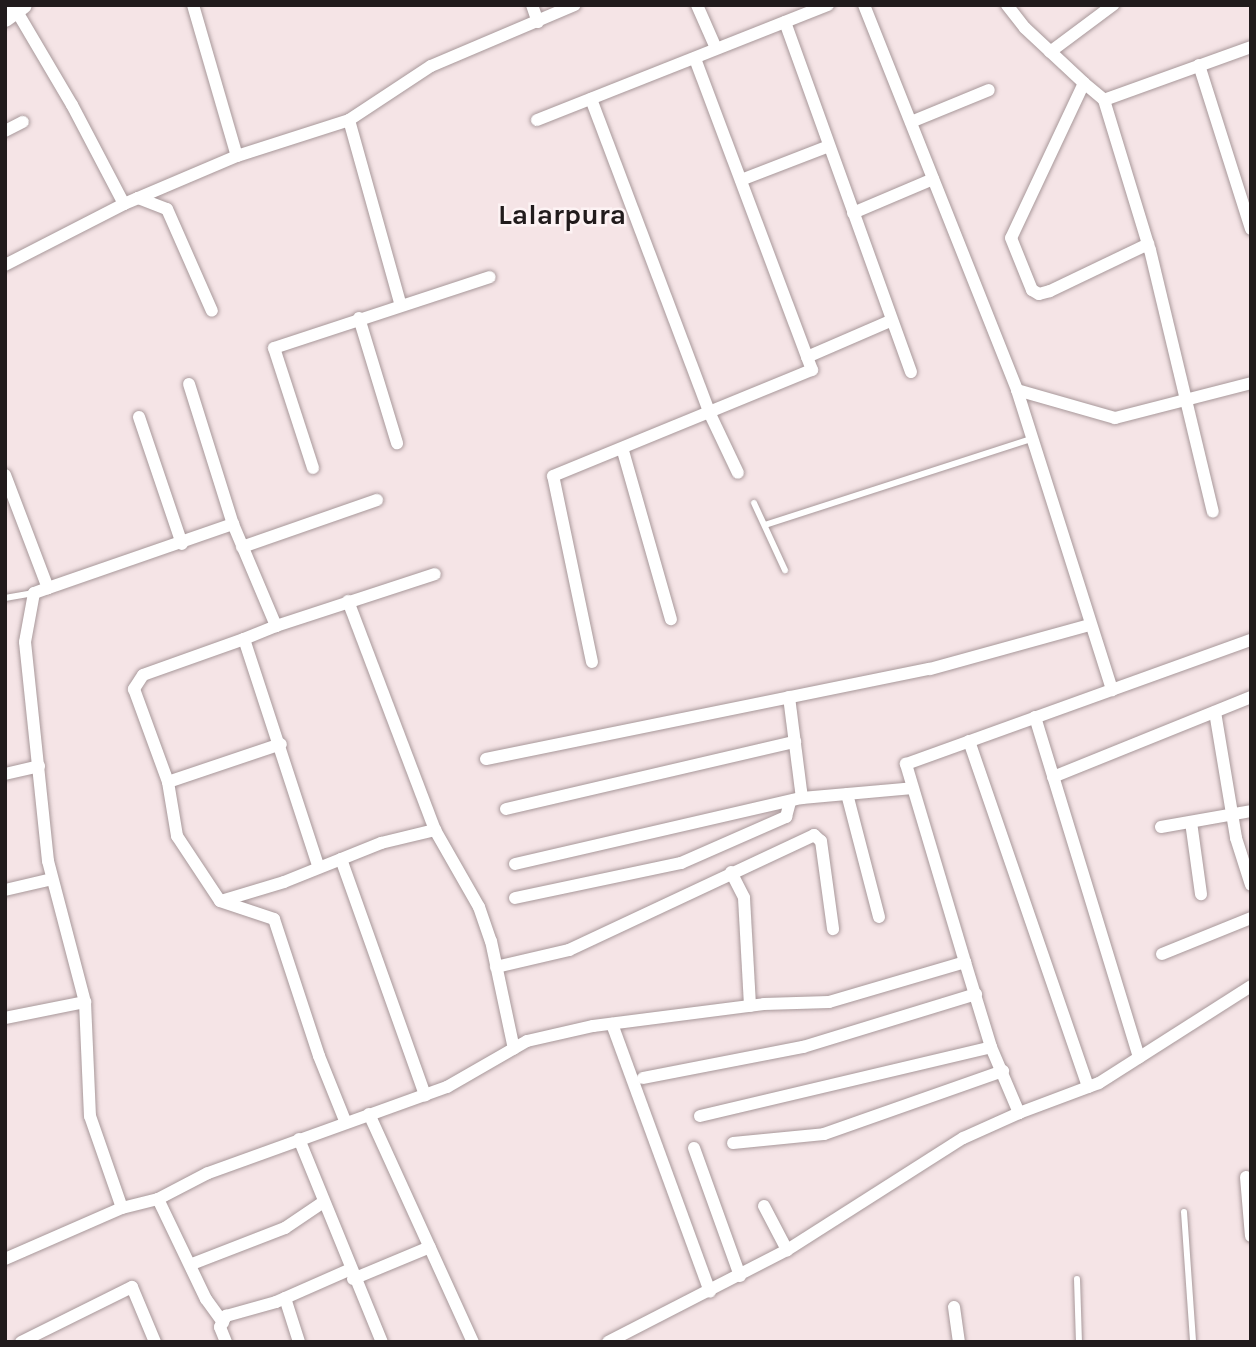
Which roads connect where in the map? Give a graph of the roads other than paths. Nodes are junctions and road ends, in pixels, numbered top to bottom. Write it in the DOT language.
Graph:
graph roads {
  1 [pos="193,5"];
  2 [pos="533,5"];
  3 [pos="575,5"];
  4 [pos="697,5"];
  5 [pos="828,5"];
  6 [pos="864,5"];
  7 [pos="1007,5"];
  8 [pos="1113,5"];
  9 [pos="15,11"];
  10 [pos="538,22"];
  11 [pos="785,22"];
  12 [pos="715,46"];
  13 [pos="1251,47"];
  14 [pos="1050,52"];
  15 [pos="695,58"];
  16 [pos="1199,65"];
  17 [pos="1084,83"];
  18 [pos="989,90"];
  19 [pos="591,99"];
  20 [pos="1104,100"];
  21 [pos="349,120"];
  22 [pos="537,120"];
  23 [pos="23,122"];
  24 [pos="911,122"];
  25 [pos="5,131"];
  26 [pos="829,146"];
  27 [pos="237,156"];
  28 [pos="933,178"];
  29 [pos="741,180"];
  30 [pos="138,198"];
  31 [pos="124,204"];
  32 [pos="853,213"];
  33 [pos="1251,229"];
  34 [pos="1148,244"];
  35 [pos="5,265"];
  36 [pos="490,276"];
  37 [pos="400,303"];
  38 [pos="212,312"];
  39 [pos="359,318"];
  40 [pos="890,321"];
  41 [pos="807,357"];
  42 [pos="911,372"];
  43 [pos="1251,383"];
  44 [pos="189,384"];
  45 [pos="1017,390"];
  46 [pos="1185,401"];
  47 [pos="710,414"];
  48 [pos="139,417"];
  49 [pos="1032,439"];
  50 [pos="397,443"];
  51 [pos="623,451"];
  52 [pos="313,468"];
  53 [pos="737,473"];
  54 [pos="5,475"];
  55 [pos="377,500"];
  56 [pos="754,503"];
  57 [pos="1213,512"];
  58 [pos="233,524"];
  59 [pos="765,525"];
  60 [pos="182,544"];
  61 [pos="242,547"];
  62 [pos="785,570"];
  63 [pos="435,574"];
  64 [pos="48,588"];
  65 [pos="34,593"];
  66 [pos="5,598"];
  67 [pos="348,601"];
  68 [pos="671,619"];
  69 [pos="1090,625"];
  70 [pos="276,626"];
  71 [pos="244,639"];
  72 [pos="1251,640"];
  73 [pos="592,662"];
  74 [pos="1112,690"];
  75 [pos="789,696"];
  76 [pos="1251,697"];
  77 [pos="1215,712"];
  78 [pos="1035,717"];
  79 [pos="968,741"];
  80 [pos="795,742"];
  81 [pos="281,744"];
  82 [pos="486,759"];
  83 [pos="38,765"];
  84 [pos="5,774"];
  85 [pos="1053,777"];
  86 [pos="168,782"];
  87 [pos="913,788"];
  88 [pos="847,794"];
  89 [pos="796,800"];
  90 [pos="506,809"];
  91 [pos="1251,811"];
  92 [pos="1231,814"];
  93 [pos="1191,822"];
  94 [pos="1161,827"];
  95 [pos="435,830"];
  96 [pos="341,859"];
  97 [pos="515,864"];
  98 [pos="318,865"];
  99 [pos="731,872"];
  100 [pos="52,879"];
  101 [pos="1251,885"];
  102 [pos="5,890"];
  103 [pos="1201,894"];
  104 [pos="514,898"];
  105 [pos="220,901"];
  106 [pos="879,917"];
  107 [pos="1251,918"];
  108 [pos="833,929"];
  109 [pos="1162,954"];
  110 [pos="965,962"];
  111 [pos="496,967"];
  112 [pos="1251,986"];
  113 [pos="976,994"];
  114 [pos="85,1002"];
  115 [pos="750,1006"];
  116 [pos="5,1018"];
  117 [pos="612,1024"];
  118 [pos="991,1047"];
  119 [pos="514,1049"];
  120 [pos="1139,1057"];
  121 [pos="1003,1071"];
  122 [pos="643,1078"];
  123 [pos="1088,1087"];
  124 [pos="425,1095"];
  125 [pos="1019,1113"];
  126 [pos="369,1114"];
  127 [pos="701,1116"];
  128 [pos="346,1122"];
  129 [pos="299,1139"];
  130 [pos="733,1143"];
  131 [pos="694,1149"];
  132 [pos="1246,1177"];
  133 [pos="158,1199"];
  134 [pos="322,1203"];
  135 [pos="764,1206"];
  136 [pos="122,1209"];
  137 [pos="1184,1212"];
  138 [pos="1251,1236"];
  139 [pos="430,1247"];
  140 [pos="787,1250"];
  141 [pos="5,1259"];
  142 [pos="192,1264"];
  143 [pos="351,1275"];
  144 [pos="740,1276"];
  145 [pos="1077,1279"];
  146 [pos="710,1292"];
  147 [pos="285,1298"];
  148 [pos="954,1307"];
  149 [pos="223,1322"];
  150 [pos="21,1342"];
  151 [pos="155,1342"];
  152 [pos="226,1342"];
  153 [pos="299,1342"];
  154 [pos="382,1342"];
  155 [pos="473,1342"];
  156 [pos="608,1342"];
  157 [pos="959,1342"];
  158 [pos="1079,1342"];
  159 [pos="1193,1342"];
  1 -- 27 [label="street"];
  2 -- 10 [label="street"];
  3 -- 10 [label="street"];
  4 -- 12 [label="street"];
  5 -- 11 [label="street"];
  6 -- 24 [label="street"];
  7 -- 14 [label="street"];
  8 -- 14 [label="street"];
  9 -- 31 [label="street"];
  10 -- 21 [label="street"];
  11 -- 12 [label="street"];
  11 -- 26 [label="street"];
  12 -- 15 [label="street"];
  13 -- 16 [label="street"];
  14 -- 17 [label="street"];
  15 -- 19 [label="street"];
  15 -- 29 [label="street"];
  16 -- 20 [label="street"];
  16 -- 33 [label="street"];
  17 -- 20 [label="street"];
  17 -- 34 [label="street"];
  18 -- 24 [label="street"];
  19 -- 22 [label="street"];
  19 -- 47 [label="street"];
  20 -- 34 [label="street"];
  21 -- 27 [label="street"];
  21 -- 37 [label="street"];
  23 -- 25 [label="street"];
  24 -- 28 [label="street"];
  26 -- 29 [label="street"];
  26 -- 32 [label="street"];
  27 -- 30 [label="street"];
  28 -- 32 [label="street"];
  28 -- 45 [label="street"];
  29 -- 41 [label="street"];
  30 -- 31 [label="street"];
  30 -- 38 [label="street"];
  31 -- 35 [label="street"];
  32 -- 40 [label="street"];
  34 -- 46 [label="street"];
  36 -- 37 [label="street"];
  37 -- 39 [label="street"];
  39 -- 50 [label="street"];
  39 -- 52 [label="street"];
  40 -- 41 [label="street"];
  40 -- 42 [label="street"];
  41 -- 47 [label="street"];
  43 -- 46 [label="street"];
  44 -- 58 [label="street"];
  45 -- 46 [label="street"];
  45 -- 49 [label="street"];
  46 -- 57 [label="street"];
  47 -- 51 [label="street"];
  47 -- 53 [label="street"];
  48 -- 60 [label="street"];
  49 -- 59 [label="lane"];
  49 -- 69 [label="street"];
  51 -- 68 [label="street"];
  51 -- 73 [label="street"];
  54 -- 64 [label="street"];
  55 -- 61 [label="street"];
  56 -- 59 [label="lane"];
  58 -- 60 [label="street"];
  58 -- 61 [label="street"];
  59 -- 62 [label="lane"];
  60 -- 64 [label="street"];
  61 -- 70 [label="street"];
  63 -- 67 [label="street"];
  64 -- 65 [label="street"];
  65 -- 66 [label="lane"];
  65 -- 83 [label="street"];
  67 -- 70 [label="street"];
  67 -- 95 [label="street"];
  69 -- 74 [label="street"];
  69 -- 75 [label="street"];
  70 -- 71 [label="street"];
  71 -- 81 [label="street"];
  71 -- 86 [label="street"];
  72 -- 74 [label="street"];
  74 -- 78 [label="street"];
  75 -- 80 [label="street"];
  75 -- 82 [label="street"];
  76 -- 77 [label="street"];
  77 -- 85 [label="street"];
  77 -- 92 [label="street"];
  78 -- 79 [label="street"];
  78 -- 85 [label="street"];
  79 -- 87 [label="street"];
  79 -- 123 [label="street"];
  80 -- 89 [label="street"];
  80 -- 90 [label="street"];
  81 -- 86 [label="street"];
  81 -- 98 [label="street"];
  83 -- 84 [label="street"];
  83 -- 100 [label="street"];
  85 -- 120 [label="street"];
  86 -- 105 [label="street"];
  87 -- 88 [label="street"];
  87 -- 110 [label="street"];
  88 -- 89 [label="street"];
  88 -- 106 [label="street"];
  89 -- 97 [label="street"];
  89 -- 104 [label="street"];
  91 -- 92 [label="street"];
  92 -- 93 [label="street"];
  92 -- 101 [label="street"];
  93 -- 94 [label="street"];
  93 -- 103 [label="street"];
  95 -- 96 [label="street"];
  95 -- 111 [label="street"];
  96 -- 98 [label="street"];
  96 -- 124 [label="street"];
  98 -- 105 [label="street"];
  99 -- 108 [label="street"];
  99 -- 111 [label="street"];
  99 -- 115 [label="street"];
  100 -- 102 [label="street"];
  100 -- 114 [label="street"];
  105 -- 128 [label="street"];
  107 -- 109 [label="street"];
  110 -- 113 [label="street"];
  110 -- 115 [label="street"];
  111 -- 119 [label="street"];
  112 -- 120 [label="street"];
  113 -- 118 [label="street"];
  113 -- 122 [label="street"];
  114 -- 116 [label="street"];
  114 -- 136 [label="street"];
  115 -- 117 [label="street"];
  117 -- 119 [label="street"];
  117 -- 146 [label="street"];
  118 -- 121 [label="street"];
  118 -- 127 [label="street"];
  119 -- 124 [label="street"];
  120 -- 123 [label="street"];
  121 -- 125 [label="street"];
  121 -- 130 [label="street"];
  123 -- 125 [label="street"];
  124 -- 126 [label="street"];
  125 -- 140 [label="street"];
  126 -- 128 [label="street"];
  126 -- 139 [label="street"];
  128 -- 129 [label="street"];
  129 -- 133 [label="street"];
  129 -- 134 [label="street"];
  131 -- 144 [label="street"];
  132 -- 138 [label="street"];
  133 -- 136 [label="street"];
  133 -- 142 [label="street"];
  134 -- 142 [label="street"];
  134 -- 143 [label="street"];
  135 -- 140 [label="street"];
  136 -- 141 [label="street"];
  137 -- 159 [label="lane"];
  139 -- 143 [label="street"];
  139 -- 155 [label="street"];
  140 -- 144 [label="street"];
  142 -- 149 [label="street"];
  143 -- 147 [label="street"];
  143 -- 154 [label="street"];
  144 -- 146 [label="street"];
  145 -- 158 [label="lane"];
  146 -- 156 [label="street"];
  147 -- 149 [label="street"];
  147 -- 153 [label="street"];
  148 -- 157 [label="street"];
  149 -- 152 [label="street"];
  150 -- 151 [label="street"];
}
